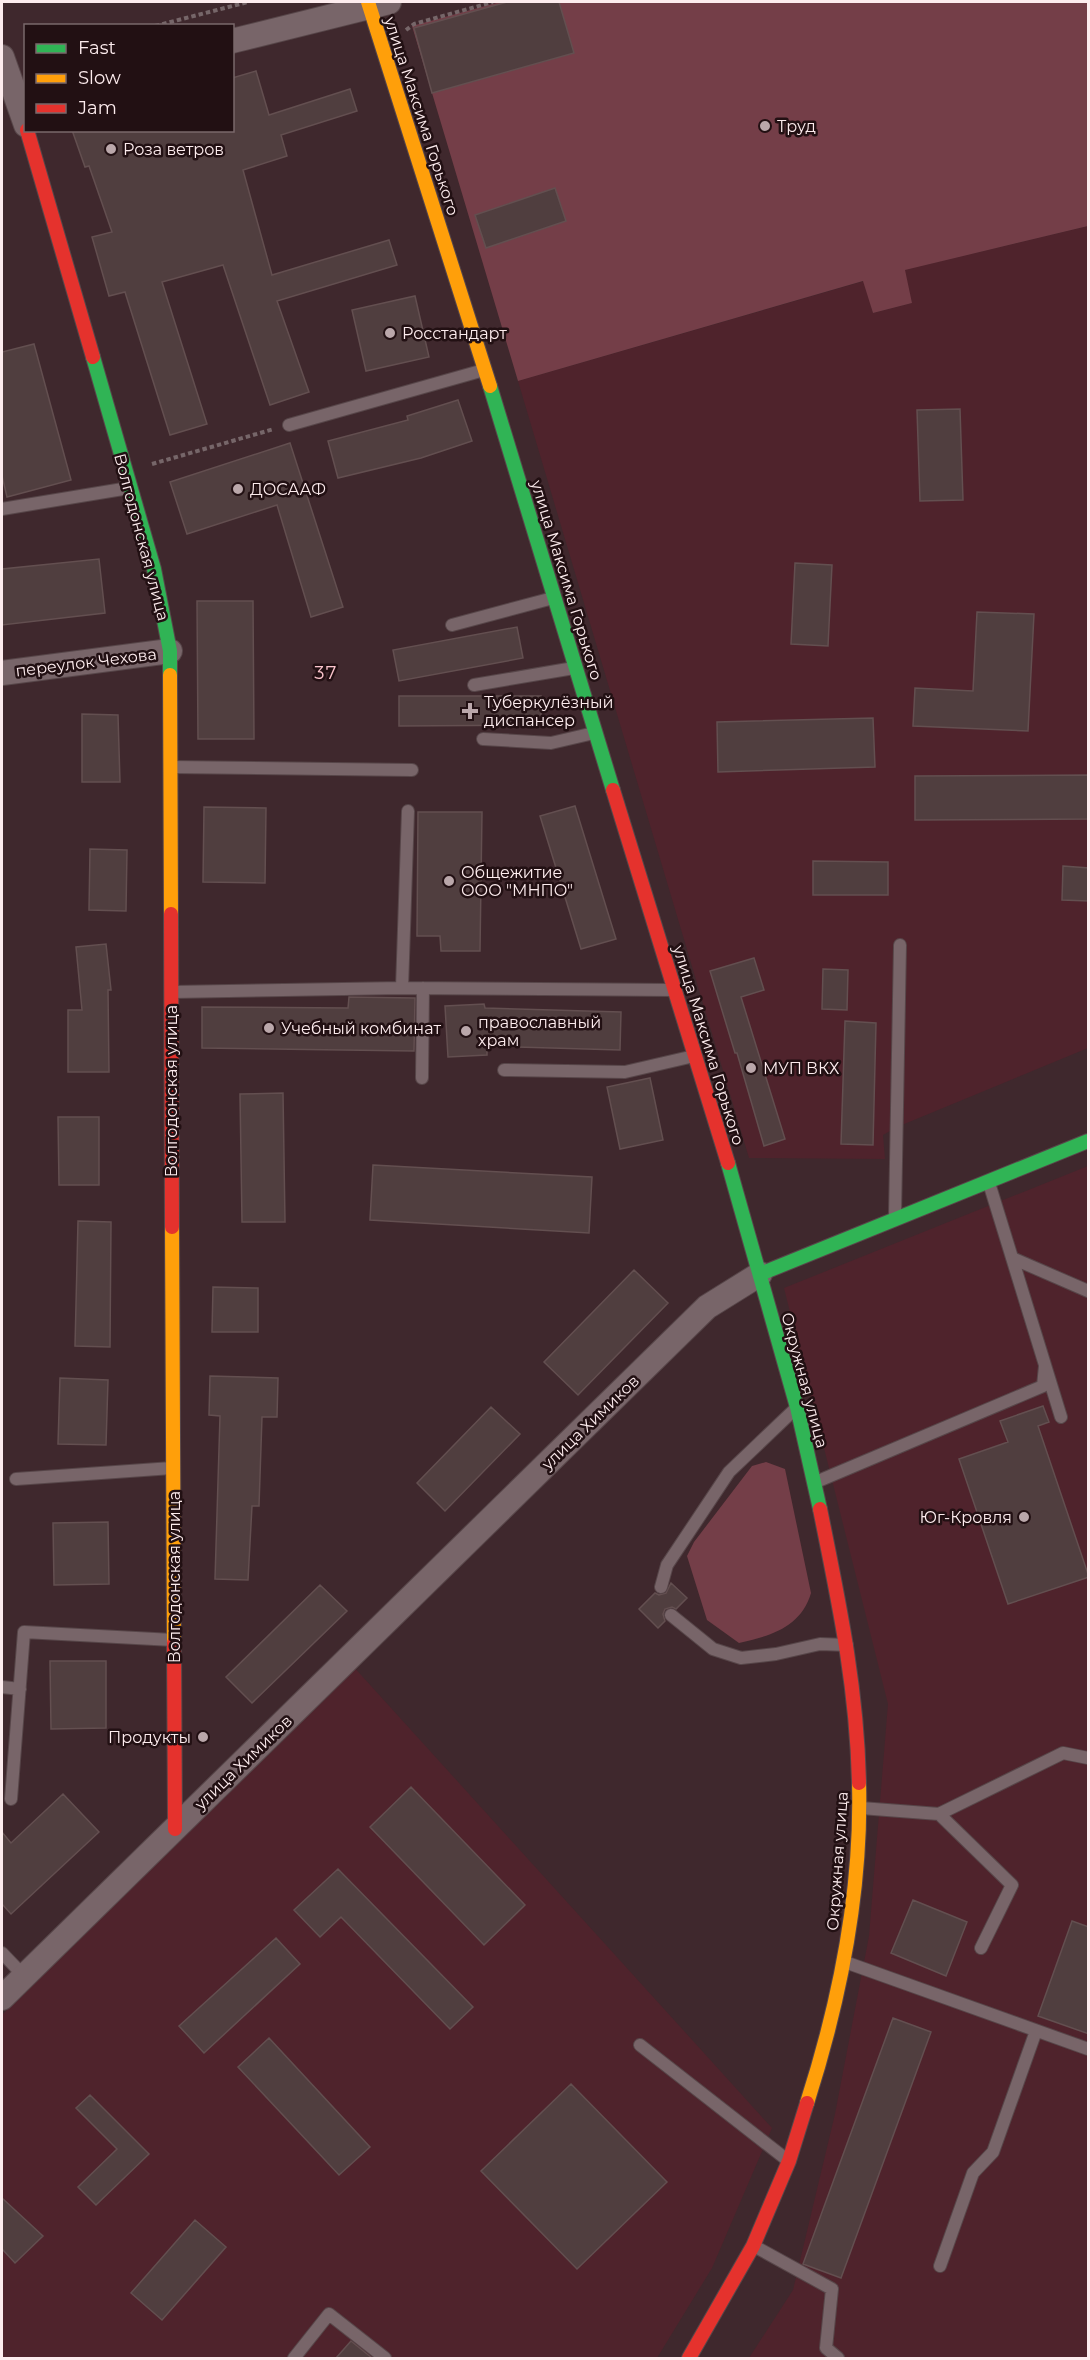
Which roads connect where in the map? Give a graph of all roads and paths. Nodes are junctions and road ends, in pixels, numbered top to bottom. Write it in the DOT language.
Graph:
graph roads {
  1 [pos="248,2"];
  2 [pos="493,2"];
  3 [pos="376,3"];
  4 [pos="163,24"];
  5 [pos="406,30"];
  6 [pos="234,40"];
  7 [pos="2,57"];
  8 [pos="15,102"];
  9 [pos="24,121"];
  10 [pos="28,132"];
  11 [pos="485,370"];
  12 [pos="290,425"];
  13 [pos="126,471"];
  14 [pos="130,488"];
  15 [pos="2,509"];
  16 [pos="555,597"];
  17 [pos="452,625"];
  18 [pos="170,651"];
  19 [pos="576,667"];
  20 [pos="2,673"];
  21 [pos="474,685"];
  22 [pos="596,732"];
  23 [pos="483,739"];
  24 [pos="169,767"];
  25 [pos="412,770"];
  26 [pos="408,811"];
  27 [pos="900,945"];
  28 [pos="402,988"];
  29 [pos="423,988"];
  30 [pos="675,990"];
  31 [pos="170,992"];
  32 [pos="695,1056"];
  33 [pos="504,1070"];
  34 [pos="422,1078"];
  35 [pos="1089,1141"];
  36 [pos="988,1180"];
  37 [pos="895,1218"];
  38 [pos="1012,1258"];
  39 [pos="760,1274"];
  40 [pos="1089,1291"];
  41 [pos="1045,1366"];
  42 [pos="797,1407"];
  43 [pos="1061,1417"];
  44 [pos="173,1467"];
  45 [pos="16,1479"];
  46 [pos="814,1483"];
  47 [pos="661,1587"];
  48 [pos="670,1615"];
  49 [pos="174,1640"];
  50 [pos="848,1645"];
  51 [pos="2,1687"];
  52 [pos="20,1689"];
  53 [pos="1089,1758"];
  54 [pos="11,1799"];
  55 [pos="860,1808"];
  56 [pos="939,1814"];
  57 [pos="175,1829"];
  58 [pos="981,1948"];
  59 [pos="2,1953"];
  60 [pos="843,1962"];
  61 [pos="24,1976"];
  62 [pos="2,1998"];
  63 [pos="1036,2031"];
  64 [pos="640,2045"];
  65 [pos="1089,2049"];
  66 [pos="789,2161"];
  67 [pos="753,2246"];
  68 [pos="940,2266"];
  69 [pos="294,2358"];
  70 [pos="385,2358"];
  71 [pos="689,2358"];
  72 [pos="838,2358"];
  1 -- 4 [label="path"];
  2 -- 5 [label="path"];
  3 -- 6 [label="street"];
  3 -- 11 [label="street, улица Максима Горького"];
  7 -- 8 [label="street"];
  8 -- 9 [label="street"];
  10 -- 13 [label="street, Волгодонская улица"];
  11 -- 12 [label="lane"];
  11 -- 16 [label="street, улица Максима Горького"];
  12 -- 13 [label="path"];
  13 -- 14 [label="street, Волгодонская улица"];
  14 -- 15 [label="lane"];
  14 -- 18 [label="street, Волгодонская улица"];
  16 -- 17 [label="lane"];
  16 -- 19 [label="street, улица Максима Горького"];
  18 -- 20 [label="street, переулок Чехова"];
  18 -- 24 [label="street, Волгодонская улица"];
  19 -- 21 [label="lane"];
  19 -- 22 [label="street, улица Максима Горького"];
  22 -- 23 [label="lane"];
  22 -- 30 [label="street, улица Максима Горького"];
  24 -- 25 [label="lane"];
  24 -- 31 [label="street, Волгодонская улица"];
  26 -- 28 [label="lane"];
  27 -- 37 [label="lane"];
  28 -- 29 [label="lane"];
  28 -- 31 [label="lane"];
  29 -- 30 [label="lane"];
  29 -- 34 [label="lane"];
  30 -- 32 [label="street, улица Максима Горького"];
  31 -- 44 [label="street, Волгодонская улица"];
  32 -- 33 [label="lane"];
  32 -- 39 [label="street, улица Максима Горького"];
  35 -- 36 [label="street, улица Химиков"];
  36 -- 37 [label="street, улица Химиков"];
  36 -- 38 [label="lane"];
  37 -- 39 [label="street, улица Химиков"];
  38 -- 40 [label="lane"];
  38 -- 41 [label="lane"];
  39 -- 42 [label="street, Окружная улица"];
  39 -- 57 [label="street, улица Химиков"];
  41 -- 43 [label="lane"];
  41 -- 46 [label="lane"];
  42 -- 46 [label="street, Окружная улица"];
  42 -- 47 [label="lane"];
  44 -- 45 [label="lane"];
  44 -- 49 [label="street, Волгодонская улица"];
  46 -- 50 [label="street, Окружная улица"];
  48 -- 50 [label="lane"];
  49 -- 52 [label="lane"];
  49 -- 57 [label="street, Волгодонская улица"];
  50 -- 55 [label="street, Окружная улица"];
  51 -- 52 [label="lane"];
  52 -- 54 [label="lane"];
  53 -- 56 [label="lane"];
  55 -- 56 [label="lane"];
  55 -- 60 [label="street, Окружная улица"];
  56 -- 58 [label="lane"];
  57 -- 61 [label="street"];
  59 -- 61 [label="lane"];
  60 -- 63 [label="lane"];
  60 -- 66 [label="street, Окружная улица"];
  61 -- 62 [label="street"];
  63 -- 65 [label="lane"];
  63 -- 68 [label="lane"];
  64 -- 66 [label="lane"];
  66 -- 67 [label="street, Окружная улица"];
  67 -- 71 [label="street, Окружная улица"];
  67 -- 72 [label="lane"];
  69 -- 70 [label="lane"];
}
